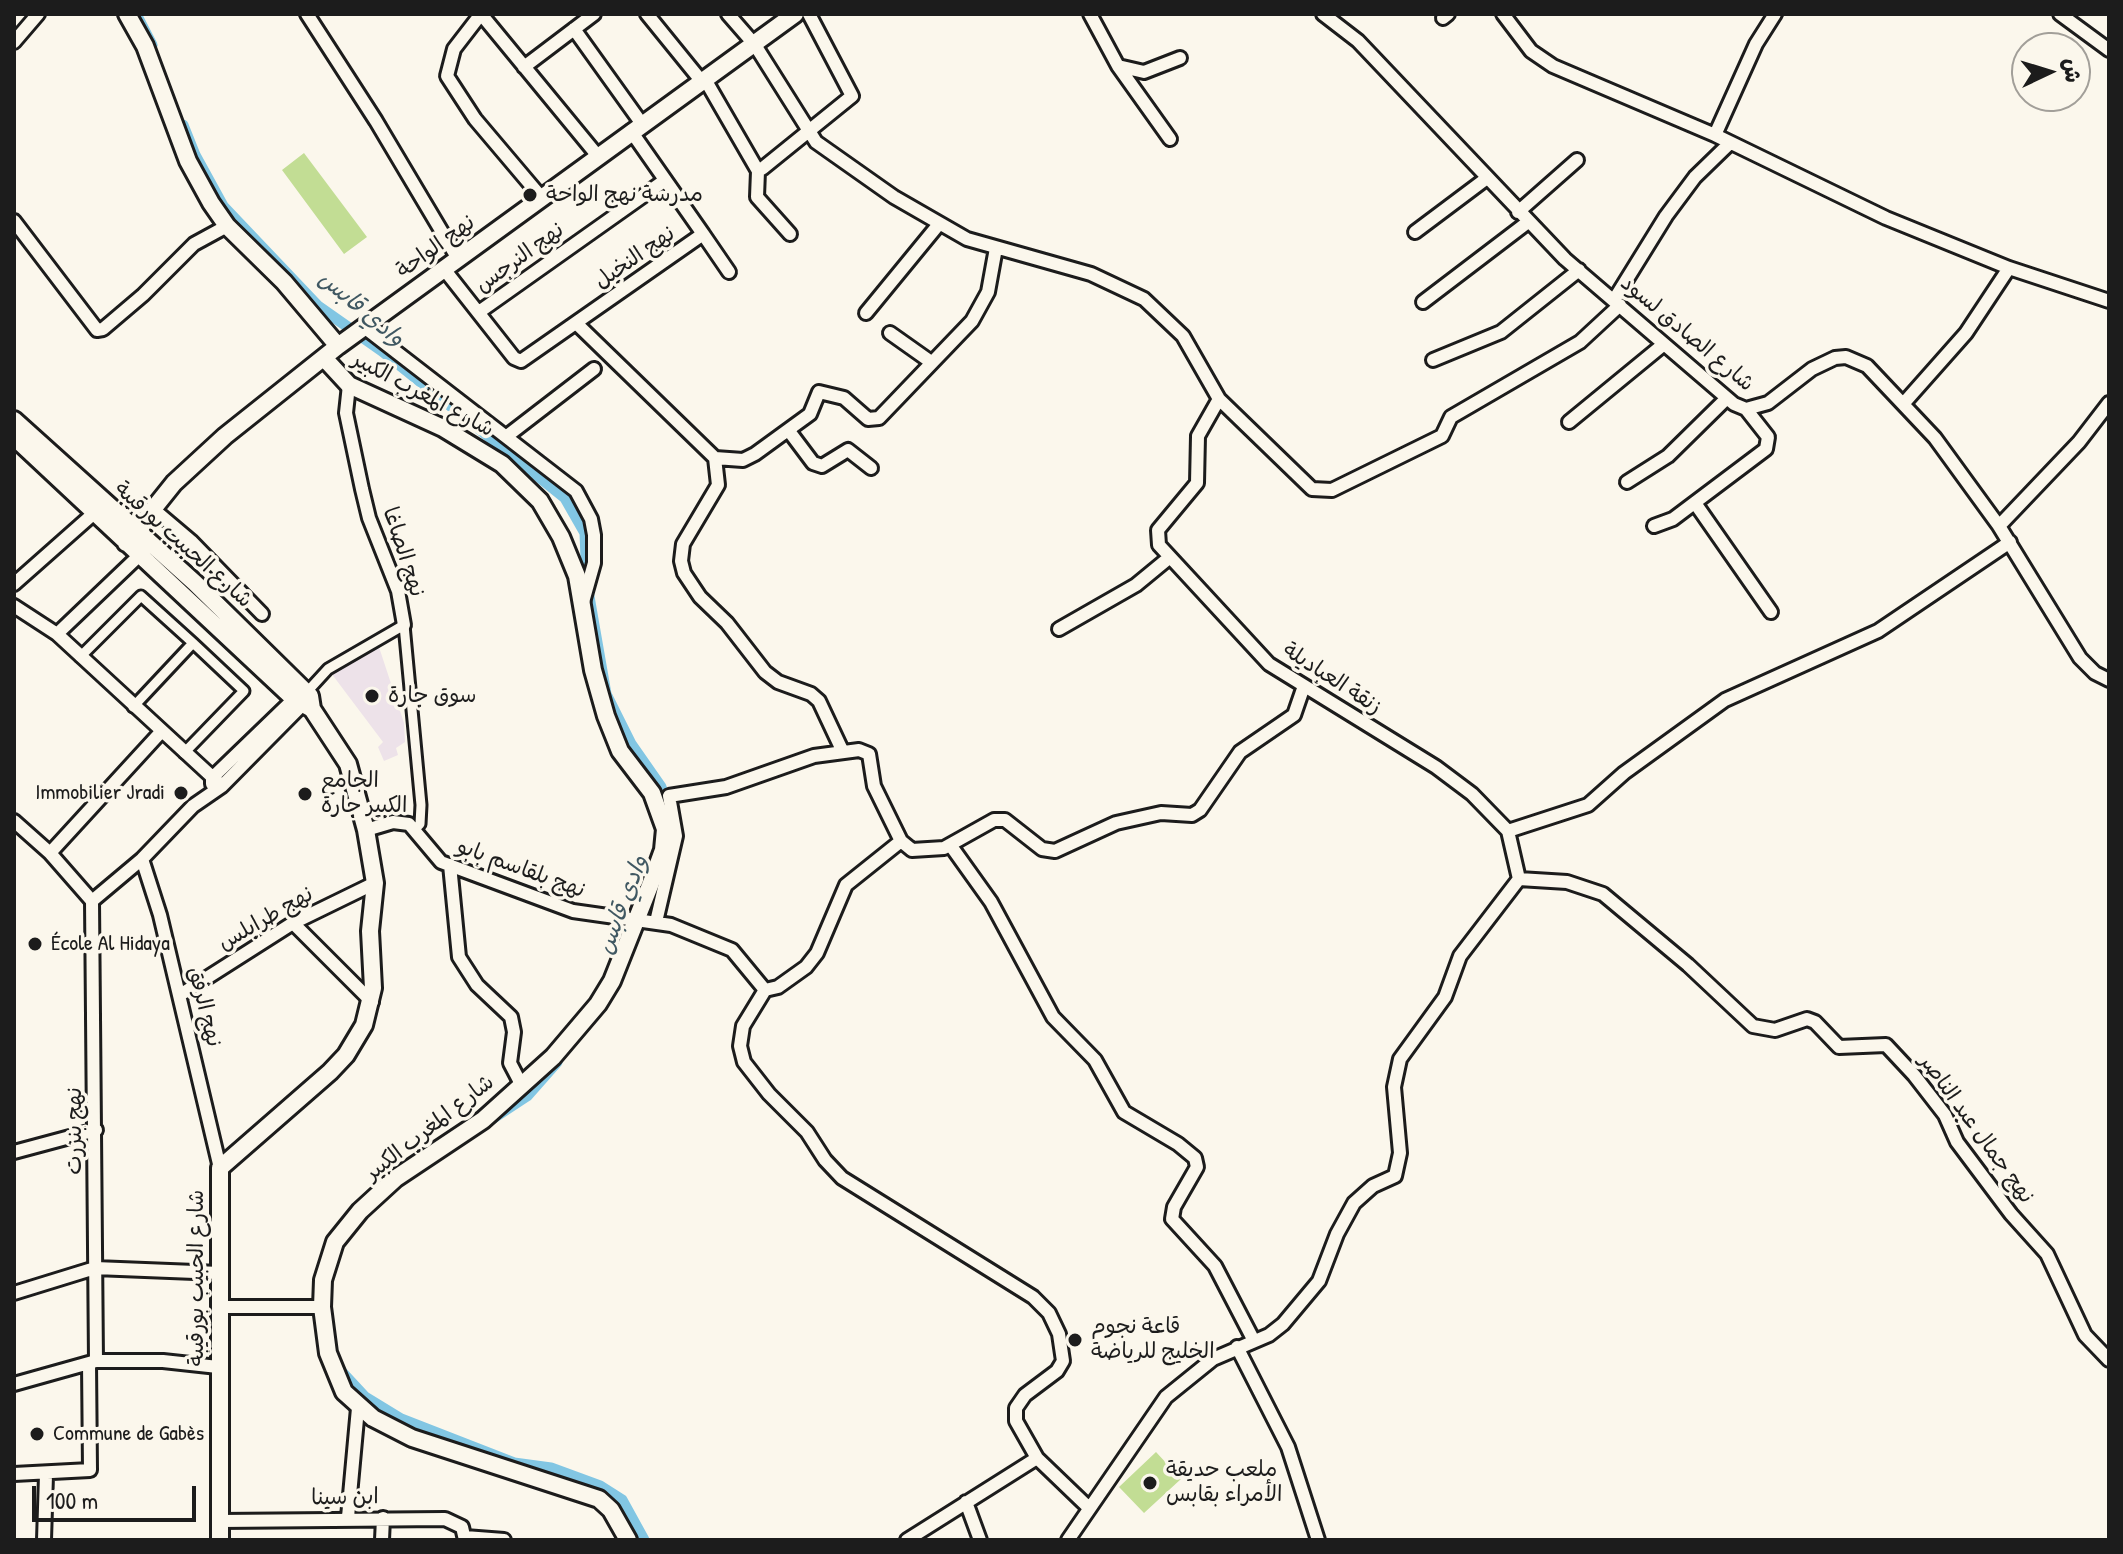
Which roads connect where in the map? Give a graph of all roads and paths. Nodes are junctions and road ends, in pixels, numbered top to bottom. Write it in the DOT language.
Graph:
graph roads {
  1 [pos="38,14"];
  2 [pos="127,14"];
  3 [pos="307,14"];
  4 [pos="481,14"];
  5 [pos="594,14"];
  6 [pos="647,14"];
  7 [pos="728,14"];
  8 [pos="795,14"];
  9 [pos="809,14"];
  10 [pos="1090,14"];
  11 [pos="1323,14"];
  12 [pos="1503,14"];
  13 [pos="1775,14"];
  14 [pos="2060,14"];
  15 [pos="574,29"];
  16 [pos="14,42"];
  17 [pos="755,45"];
  18 [pos="2109,50"];
  19 [pos="1180,58"];
  20 [pos="1118,66"];
  21 [pos="524,67"];
  22 [pos="704,82"];
  23 [pos="636,127"];
  24 [pos="807,133"];
  25 [pos="1715,135"];
  26 [pos="1170,139"];
  27 [pos="1730,143"];
  28 [pos="597,155"];
  29 [pos="1577,160"];
  30 [pos="758,171"];
  31 [pos="1487,178"];
  32 [pos="664,181"];
  33 [pos="541,197"];
  34 [pos="1518,212"];
  35 [pos="14,221"];
  36 [pos="1528,222"];
  37 [pos="939,224"];
  38 [pos="227,226"];
  39 [pos="1415,232"];
  40 [pos="703,234"];
  41 [pos="790,234"];
  42 [pos="996,248"];
  43 [pos="451,264"];
  44 [pos="2009,268"];
  45 [pos="1579,270"];
  46 [pos="729,272"];
  47 [pos="2109,301"];
  48 [pos="1423,302"];
  49 [pos="1617,302"];
  50 [pos="479,312"];
  51 [pos="866,313"];
  52 [pos="577,324"];
  53 [pos="364,327"];
  54 [pos="890,333"];
  55 [pos="1664,344"];
  56 [pos="338,346"];
  57 [pos="325,359"];
  58 [pos="1433,360"];
  59 [pos="931,362"];
  60 [pos="594,369"];
  61 [pos="349,385"];
  62 [pos="1727,398"];
  63 [pos="1219,399"];
  64 [pos="1904,403"];
  65 [pos="2109,403"];
  66 [pos="465,406"];
  67 [pos="1746,409"];
  68 [pos="14,420"];
  69 [pos="1569,422"];
  70 [pos="443,428"];
  71 [pos="789,431"];
  72 [pos="507,436"];
  73 [pos="14,437"];
  74 [pos="715,458"];
  75 [pos="871,468"];
  76 [pos="1627,482"];
  77 [pos="1695,503"];
  78 [pos="152,508"];
  79 [pos="99,509"];
  80 [pos="1654,526"];
  81 [pos="1999,526"];
  82 [pos="2010,542"];
  83 [pos="138,544"];
  84 [pos="1170,557"];
  85 [pos="14,584"];
  86 [pos="583,602"];
  87 [pos="14,606"];
  88 [pos="1771,612"];
  89 [pos="262,614"];
  90 [pos="404,625"];
  91 [pos="1059,629"];
  92 [pos="57,634"];
  93 [pos="193,643"];
  94 [pos="80,657"];
  95 [pos="2109,680"];
  96 [pos="1304,686"];
  97 [pos="305,699"];
  98 [pos="133,707"];
  99 [pos="160,733"];
  100 [pos="842,750"];
  101 [pos="184,753"];
  102 [pos="215,785"];
  103 [pos="14,821"];
  104 [pos="416,828"];
  105 [pos="366,830"];
  106 [pos="1508,831"];
  107 [pos="901,841"];
  108 [pos="951,846"];
  109 [pos="50,853"];
  110 [pos="142,859"];
  111 [pos="450,865"];
  112 [pos="1519,879"];
  113 [pos="375,883"];
  114 [pos="92,901"];
  115 [pos="635,922"];
  116 [pos="656,922"];
  117 [pos="293,923"];
  118 [pos="765,990"];
  119 [pos="180,995"];
  120 [pos="372,1002"];
  121 [pos="521,1084"];
  122 [pos="96,1130"];
  123 [pos="14,1152"];
  124 [pos="220,1168"];
  125 [pos="95,1268"];
  126 [pos="220,1273"];
  127 [pos="14,1293"];
  128 [pos="218,1307"];
  129 [pos="322,1307"];
  130 [pos="1254,1341"];
  131 [pos="1237,1347"];
  132 [pos="2109,1360"];
  133 [pos="92,1362"];
  134 [pos="218,1367"];
  135 [pos="14,1384"];
  136 [pos="358,1408"];
  137 [pos="1037,1458"];
  138 [pos="14,1474"];
  139 [pos="46,1475"];
  140 [pos="966,1502"];
  141 [pos="1088,1507"];
  142 [pos="348,1517"];
  143 [pos="383,1518"];
  144 [pos="220,1521"];
  145 [pos="465,1538"];
  146 [pos="44,1540"];
  147 [pos="220,1540"];
  148 [pos="382,1540"];
  149 [pos="504,1540"];
  150 [pos="628,1540"];
  151 [pos="907,1540"];
  152 [pos="980,1540"];
  153 [pos="1068,1540"];
  154 [pos="1318,1540"];
  1 -- 16 [label="street"];
  2 -- 38 [label="street, شارع المغرب الكبير"];
  3 -- 43 [label="street"];
  4 -- 21 [label="street"];
  4 -- 33 [label="street"];
  5 -- 15 [label="street"];
  6 -- 22 [label="street"];
  7 -- 17 [label="street"];
  8 -- 17 [label="street, نهج الواحة"];
  9 -- 24 [label="street"];
  10 -- 20 [label="street"];
  11 -- 31 [label="street, شارع الصادق لسود"];
  12 -- 25 [label="street"];
  13 -- 25 [label="street"];
  14 -- 18 [label="street"];
  15 -- 21 [label="street"];
  15 -- 23 [label="street, نهج النخيل"];
  17 -- 22 [label="street, نهج الواحة"];
  17 -- 24 [label="street"];
  19 -- 20 [label="street"];
  20 -- 26 [label="street"];
  21 -- 28 [label="street"];
  22 -- 23 [label="street, نهج الواحة"];
  22 -- 30 [label="street"];
  23 -- 28 [label="street, نهج الواحة"];
  23 -- 32 [label="street, نهج النخيل"];
  24 -- 30 [label="street"];
  24 -- 37 [label="street"];
  25 -- 27 [label="street"];
  27 -- 44 [label="street"];
  27 -- 49 [label="street"];
  28 -- 33 [label="street, نهج الواحة"];
  29 -- 34 [label="street"];
  30 -- 41 [label="street"];
  31 -- 34 [label="street, شارع الصادق لسود"];
  31 -- 39 [label="street"];
  32 -- 40 [label="street, نهج النخيل"];
  32 -- 50 [label="street, نهج النرجس"];
  33 -- 43 [label="street, نهج الواحة"];
  34 -- 36 [label="street, شارع الصادق لسود"];
  35 -- 38 [label="street"];
  36 -- 45 [label="street, شارع الصادق لسود"];
  36 -- 48 [label="street"];
  37 -- 42 [label="street"];
  37 -- 51 [label="street"];
  38 -- 56 [label="street, شارع المغرب الكبير"];
  40 -- 46 [label="street"];
  40 -- 52 [label="street, نهج النخيل"];
  42 -- 59 [label="street"];
  42 -- 63 [label="street"];
  43 -- 50 [label="street"];
  43 -- 53 [label="street, نهج الواحة"];
  44 -- 47 [label="street"];
  44 -- 64 [label="street"];
  45 -- 49 [label="street, شارع الصادق لسود"];
  45 -- 58 [label="street"];
  49 -- 55 [label="street, شارع الصادق لسود"];
  49 -- 63 [label="street"];
  50 -- 52 [label="street, نهج النخيل"];
  52 -- 74 [label="street"];
  53 -- 56 [label="street, نهج الواحة"];
  53 -- 66 [label="street"];
  54 -- 59 [label="street"];
  55 -- 62 [label="street, شارع الصادق لسود"];
  55 -- 69 [label="street"];
  56 -- 57 [label="street, نهج الواحة"];
  57 -- 61 [label="street, شارع المغرب الكبير"];
  57 -- 78 [label="street, نهج الواحة"];
  59 -- 71 [label="street"];
  60 -- 72 [label="street"];
  61 -- 70 [label="street, شارع المغرب الكبير"];
  61 -- 90 [label="street, نهج الصاغا"];
  62 -- 67 [label="street, شارع الصادق لسود"];
  62 -- 76 [label="street"];
  63 -- 84 [label="street"];
  64 -- 67 [label="street, شارع الصادق لسود"];
  64 -- 81 [label="street, شارع الصادق لسود"];
  65 -- 81 [label="street"];
  66 -- 70 [label="street"];
  66 -- 72 [label="street"];
  67 -- 77 [label="street"];
  68 -- 79 [label="street, شارع الحبيب بورقيبة"];
  70 -- 86 [label="street, شارع المغرب الكبير"];
  71 -- 74 [label="street"];
  71 -- 75 [label="street"];
  72 -- 86 [label="street"];
  73 -- 79 [label="street, شارع الحبيب بورقيبة"];
  74 -- 100 [label="street"];
  77 -- 80 [label="street"];
  77 -- 88 [label="street"];
  78 -- 83 [label="street, نهج الواحة"];
  78 -- 89 [label="street"];
  79 -- 83 [label="street, شارع الحبيب بورقيبة"];
  79 -- 85 [label="street"];
  81 -- 82 [label="street, شارع الصادق لسود"];
  82 -- 95 [label="street, شارع الصادق لسود"];
  82 -- 106 [label="street"];
  83 -- 92 [label="street"];
  83 -- 97 [label="street, شارع الحبيب بورقيبة"];
  84 -- 91 [label="street"];
  84 -- 96 [label="street, زنقة العباديلة"];
  86 -- 115 [label="street, شارع المغرب الكبير"];
  87 -- 92 [label="street"];
  90 -- 97 [label="street"];
  90 -- 104 [label="street, نهج الصاغا"];
  92 -- 94 [label="street"];
  93 -- 94 [label="street"];
  93 -- 98 [label="street"];
  93 -- 101 [label="street"];
  94 -- 98 [label="street"];
  96 -- 106 [label="street, زنقة العباديلة"];
  96 -- 108 [label="street"];
  97 -- 102 [label="street"];
  97 -- 105 [label="street, شارع الحبيب بورقيبة"];
  98 -- 99 [label="street"];
  99 -- 101 [label="street"];
  99 -- 109 [label="street"];
  100 -- 107 [label="street"];
  100 -- 116 [label="street"];
  101 -- 102 [label="street"];
  102 -- 110 [label="street"];
  103 -- 109 [label="street"];
  104 -- 105 [label="street"];
  104 -- 111 [label="street, نهج بلقاسم بابو"];
  105 -- 113 [label="street, شارع الحبيب بورقيبة"];
  106 -- 112 [label="street"];
  107 -- 108 [label="street"];
  107 -- 118 [label="street"];
  108 -- 130 [label="street"];
  109 -- 114 [label="street"];
  110 -- 114 [label="street"];
  110 -- 119 [label="street, نهج الرفق"];
  111 -- 115 [label="street, نهج بلقاسم بابو"];
  111 -- 121 [label="street"];
  112 -- 130 [label="street"];
  112 -- 132 [label="street, نهج جمال عبد الناصر"];
  113 -- 117 [label="street, نهج طرابلس"];
  113 -- 120 [label="street, شارع الحبيب بورقيبة"];
  114 -- 122 [label="street, نهج بنزرت"];
  115 -- 116 [label="street, نهج بلقاسم بابو"];
  115 -- 121 [label="street, شارع المغرب الكبير"];
  116 -- 118 [label="street, نهج بلقاسم بابو"];
  117 -- 119 [label="street, نهج طرابلس"];
  117 -- 120 [label="street"];
  118 -- 137 [label="street"];
  119 -- 124 [label="street, نهج الرفق"];
  120 -- 124 [label="street, شارع الحبيب بورقيبة"];
  121 -- 129 [label="street, شارع المغرب الكبير"];
  122 -- 123 [label="street"];
  122 -- 125 [label="street, نهج بنزرت"];
  124 -- 126 [label="street, شارع الحبيب بورقيبة"];
  125 -- 126 [label="street"];
  125 -- 127 [label="street"];
  125 -- 133 [label="street, نهج بنزرت"];
  126 -- 128 [label="street, شارع الحبيب بورقيبة"];
  128 -- 129 [label="street"];
  128 -- 134 [label="street, شارع الحبيب بورقيبة"];
  129 -- 136 [label="street, شارع المغرب الكبير"];
  130 -- 131 [label="street"];
  131 -- 141 [label="street"];
  131 -- 154 [label="street"];
  133 -- 134 [label="street"];
  133 -- 135 [label="street"];
  133 -- 139 [label="street, نهج بنزرت"];
  134 -- 144 [label="street, شارع الحبيب بورقيبة"];
  136 -- 142 [label="street"];
  136 -- 150 [label="street, شارع المغرب الكبير"];
  137 -- 140 [label="street"];
  137 -- 141 [label="street"];
  138 -- 139 [label="street, نهج بنزرت"];
  139 -- 146 [label="street"];
  140 -- 151 [label="street"];
  140 -- 152 [label="street"];
  141 -- 153 [label="street"];
  142 -- 143 [label="street, ابن سينا"];
  142 -- 144 [label="street, ابن سينا"];
  143 -- 145 [label="street, ابن سينا"];
  143 -- 148 [label="street"];
  144 -- 147 [label="street, شارع الحبيب بورقيبة"];
  145 -- 149 [label="street"];
}
